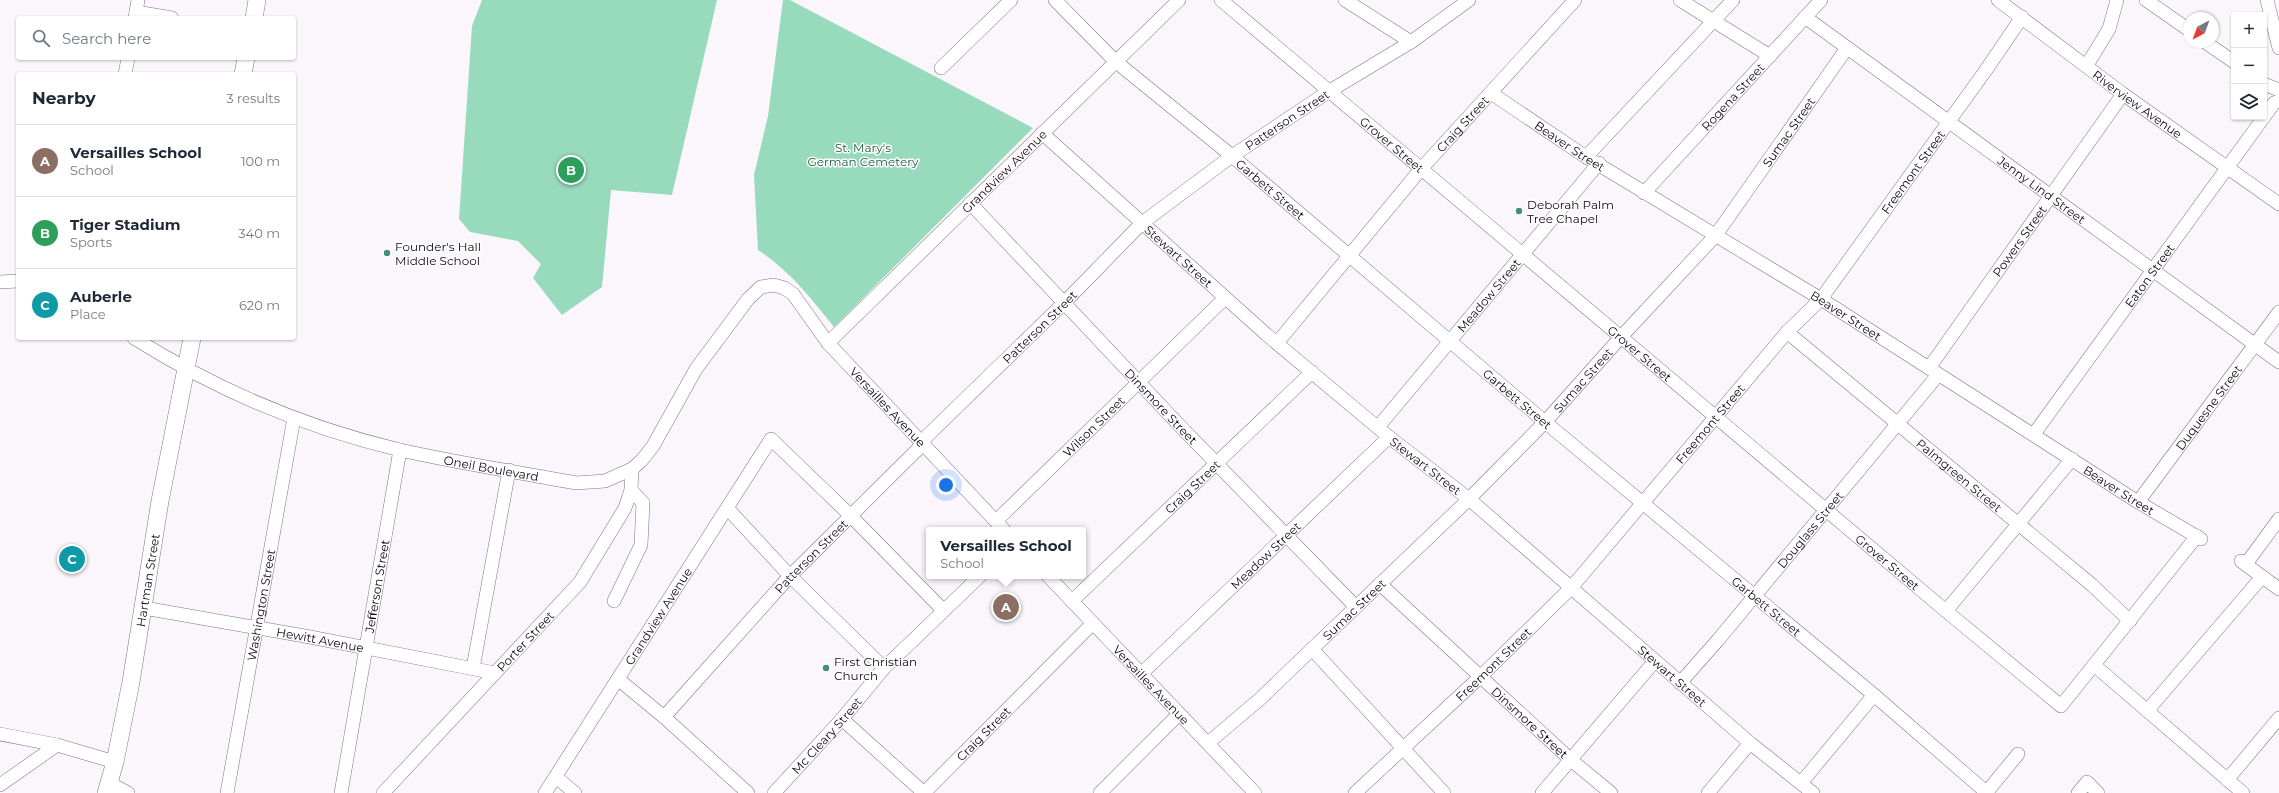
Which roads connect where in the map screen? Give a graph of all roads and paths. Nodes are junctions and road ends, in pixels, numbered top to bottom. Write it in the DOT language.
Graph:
graph roads {
  1 [pos="257,0"];
  2 [pos="1011,0"];
  3 [pos="1055,0"];
  4 [pos="1180,0"];
  5 [pos="1221,0"];
  6 [pos="1345,0"];
  7 [pos="1469,0"];
  8 [pos="1574,0"];
  9 [pos="1680,0"];
  10 [pos="1733,0"];
  11 [pos="1821,0"];
  12 [pos="1998,0"];
  13 [pos="2117,0"];
  14 [pos="2146,0"];
  15 [pos="2267,0"];
  16 [pos="136,10"];
  17 [pos="163,16"];
  18 [pos="254,16"];
  19 [pos="1805,17"];
  20 [pos="2022,17"];
  21 [pos="1714,20"];
  22 [pos="2183,26"];
  23 [pos="1410,42"];
  24 [pos="1847,48"];
  25 [pos="2214,48"];
  26 [pos="2279,48"];
  27 [pos="1770,56"];
  28 [pos="128,60"];
  29 [pos="246,60"];
  30 [pos="2231,60"];
  31 [pos="1115,61"];
  32 [pos="2087,65"];
  33 [pos="941,68"];
  34 [pos="125,72"];
  35 [pos="243,72"];
  36 [pos="2267,85"];
  37 [pos="2279,90"];
  38 [pos="1328,92"];
  39 [pos="1491,93"];
  40 [pos="2123,94"];
  41 [pos="2279,101"];
  42 [pos="2267,113"];
  43 [pos="2262,120"];
  44 [pos="1948,121"];
  45 [pos="1042,133"];
  46 [pos="1232,156"];
  47 [pos="1586,157"];
  48 [pos="1599,164"];
  49 [pos="2227,166"];
  50 [pos="1421,169"];
  51 [pos="1644,193"];
  52 [pos="2050,195"];
  53 [pos="970,203"];
  54 [pos="2279,204"];
  55 [pos="1142,223"];
  56 [pos="1716,235"];
  57 [pos="1524,255"];
  58 [pos="1350,257"];
  59 [pos="2153,270"];
  60 [pos="16,281"];
  61 [pos="0,282"];
  62 [pos="774,285"];
  63 [pos="1225,298"];
  64 [pos="1821,299"];
  65 [pos="1064,303"];
  66 [pos="2279,312"];
  67 [pos="1787,332"];
  68 [pos="1621,337"];
  69 [pos="138,340"];
  70 [pos="192,340"];
  71 [pos="1450,340"];
  72 [pos="828,343"];
  73 [pos="1277,343"];
  74 [pos="2256,346"];
  75 [pos="2279,362"];
  76 [pos="186,367"];
  77 [pos="1933,371"];
  78 [pos="1312,372"];
  79 [pos="1139,383"];
  80 [pos="294,418"];
  81 [pos="1716,418"];
  82 [pos="1545,422"];
  83 [pos="1897,424"];
  84 [pos="1378,427"];
  85 [pos="2034,434"];
  86 [pos="1389,437"];
  87 [pos="922,443"];
  88 [pos="400,450"];
  89 [pos="2072,459"];
  90 [pos="1218,464"];
  91 [pos="632,469"];
  92 [pos="509,470"];
  93 [pos="631,490"];
  94 [pos="1469,500"];
  95 [pos="2138,502"];
  96 [pos="1644,503"];
  97 [pos="728,509"];
  98 [pos="1826,509"];
  99 [pos="850,515"];
  100 [pos="2279,518"];
  101 [pos="2017,523"];
  102 [pos="1000,525"];
  103 [pos="1287,535"];
  104 [pos="790,576"];
  105 [pos="2262,577"];
  106 [pos="977,579"];
  107 [pos="1051,579"];
  108 [pos="1380,584"];
  109 [pos="1571,588"];
  110 [pos="2279,589"];
  111 [pos="1754,596"];
  112 [pos="614,601"];
  113 [pos="1072,601"];
  114 [pos="1355,606"];
  115 [pos="144,608"];
  116 [pos="943,610"];
  117 [pos="1946,611"];
  118 [pos="2130,621"];
  119 [pos="1093,623"];
  120 [pos="256,627"];
  121 [pos="365,648"];
  122 [pos="1312,649"];
  123 [pos="1655,661"];
  124 [pos="2094,665"];
  125 [pos="473,668"];
  126 [pos="884,668"];
  127 [pos="495,673"];
  128 [pos="1141,674"];
  129 [pos="1480,677"];
  130 [pos="618,679"];
  131 [pos="1680,683"];
  132 [pos="1874,695"];
  133 [pos="2147,711"];
  134 [pos="1179,714"];
  135 [pos="664,717"];
  136 [pos="2279,718"];
  137 [pos="842,719"];
  138 [pos="0,734"];
  139 [pos="1208,743"];
  140 [pos="1750,743"];
  141 [pos="57,745"];
  142 [pos="1402,748"];
  143 [pos="2018,754"];
  144 [pos="1571,760"];
  145 [pos="115,762"];
  146 [pos="556,777"];
  147 [pos="2227,780"];
  148 [pos="1801,782"];
  149 [pos="0,785"];
  150 [pos="108,788"];
  151 [pos="128,793"];
  152 [pos="227,793"];
  153 [pos="341,793"];
  154 [pos="383,793"];
  155 [pos="545,793"];
  156 [pos="575,793"];
  157 [pos="748,793"];
  158 [pos="774,793"];
  159 [pos="924,793"];
  160 [pos="1100,793"];
  161 [pos="1255,793"];
  162 [pos="1355,793"];
  163 [pos="1444,793"];
  164 [pos="1542,793"];
  165 [pos="1611,793"];
  166 [pos="1708,793"];
  167 [pos="1813,793"];
  168 [pos="1986,793"];
  169 [pos="2078,793"];
  170 [pos="2098,793"];
  171 [pos="2243,793"];
  1 -- 18 [label="main road"];
  2 -- 33 [label="street"];
  3 -- 31 [label="street, Garbett Street"];
  4 -- 31 [label="street, Grandview Avenue"];
  5 -- 38 [label="street, Grover Street"];
  6 -- 23 [label="street"];
  7 -- 23 [label="street, Patterson Street"];
  8 -- 39 [label="street, Craig Street"];
  9 -- 21 [label="street"];
  10 -- 21 [label="street"];
  11 -- 19 [label="street, Rogena Street"];
  12 -- 20 [label="street, Riverview Avenue"];
  13 -- 32 [label="street"];
  14 -- 22 [label="street"];
  15 -- 26 [label="street"];
  16 -- 17 [label="street"];
  19 -- 24 [label="street, Jenny Lind Street"];
  19 -- 27 [label="street, Rogena Street"];
  20 -- 32 [label="street, Riverview Avenue"];
  20 -- 44 [label="street, Freemont Street"];
  21 -- 27 [label="street"];
  21 -- 47 [label="street"];
  23 -- 38 [label="street, Patterson Street"];
  24 -- 44 [label="street, Jenny Lind Street"];
  24 -- 56 [label="street, Sumac Street"];
  25 -- 30 [label="street"];
  27 -- 51 [label="street, Rogena Street"];
  28 -- 34 [label="street"];
  29 -- 35 [label="main road"];
  31 -- 45 [label="street, Grandview Avenue"];
  31 -- 46 [label="street, Garbett Street"];
  32 -- 40 [label="street, Riverview Avenue"];
  36 -- 37 [label="street"];
  38 -- 46 [label="street, Patterson Street"];
  38 -- 50 [label="street, Grover Street"];
  39 -- 47 [label="street, Beaver Street"];
  39 -- 50 [label="street, Craig Street"];
  40 -- 49 [label="street, Riverview Avenue"];
  40 -- 52 [label="street, Powers Street"];
  41 -- 42 [label="street, Eaton Street"];
  43 -- 49 [label="street, Eaton Street"];
  44 -- 52 [label="street, Jenny Lind Street"];
  44 -- 64 [label="street, Freemont Street"];
  45 -- 53 [label="street, Grandview Avenue"];
  45 -- 55 [label="street, Stewart Street"];
  46 -- 55 [label="street, Patterson Street"];
  46 -- 58 [label="street, Garbett Street"];
  47 -- 48 [label="street, Beaver Street"];
  48 -- 51 [label="street, Beaver Street"];
  48 -- 57 [label="street, Meadow Street"];
  49 -- 54 [label="street, Riverview Avenue"];
  49 -- 59 [label="street, Eaton Street"];
  50 -- 57 [label="street, Grover Street"];
  50 -- 58 [label="street, Craig Street"];
  51 -- 56 [label="street, Beaver Street"];
  52 -- 59 [label="street, Jenny Lind Street"];
  52 -- 77 [label="street, Powers Street"];
  53 -- 65 [label="street, Dinsmore Street"];
  53 -- 72 [label="street, Grandview Avenue"];
  55 -- 63 [label="street, Stewart Street"];
  55 -- 65 [label="street, Patterson Street"];
  56 -- 64 [label="street, Beaver Street"];
  56 -- 68 [label="street, Sumac Street"];
  57 -- 68 [label="street, Grover Street"];
  57 -- 71 [label="street, Meadow Street"];
  58 -- 71 [label="street, Garbett Street"];
  58 -- 73 [label="street, Craig Street"];
  59 -- 74 [label="street, Jenny Lind Street"];
  59 -- 85 [label="street, Eaton Street"];
  60 -- 61 [label="street"];
  62 -- 72 [label="street, Versailles Avenue"];
  62 -- 91 [label="street, Oneil Boulevard"];
  63 -- 73 [label="street, Stewart Street"];
  63 -- 79 [label="street, Wilson Street"];
  64 -- 67 [label="street, Freemont Street"];
  64 -- 77 [label="street, Beaver Street"];
  65 -- 79 [label="street, Dinsmore Street"];
  65 -- 87 [label="street, Patterson Street"];
  66 -- 74 [label="street, Duquesne Street"];
  67 -- 81 [label="street, Freemont Street"];
  67 -- 83 [label="street, Palmgreen Street"];
  68 -- 81 [label="street, Grover Street"];
  68 -- 82 [label="street, Sumac Street"];
  69 -- 76 [label="street, Oneil Boulevard"];
  70 -- 76 [label="main road, Hartman Street"];
  71 -- 82 [label="street, Garbett Street"];
  71 -- 84 [label="street, Meadow Street"];
  72 -- 87 [label="street, Versailles Avenue"];
  73 -- 78 [label="street, Stewart Street"];
  74 -- 75 [label="street, Jenny Lind Street"];
  74 -- 95 [label="street, Duquesne Street"];
  76 -- 80 [label="street, Oneil Boulevard"];
  76 -- 115 [label="main road, Hartman Street"];
  77 -- 83 [label="street, Douglass Street"];
  77 -- 85 [label="street, Beaver Street"];
  78 -- 84 [label="street, Stewart Street"];
  78 -- 90 [label="street, Craig Street"];
  79 -- 90 [label="street, Dinsmore Street"];
  79 -- 102 [label="street, Wilson Street"];
  80 -- 88 [label="street, Oneil Boulevard"];
  80 -- 120 [label="street, Washington Street"];
  81 -- 96 [label="street, Freemont Street"];
  81 -- 98 [label="street, Grover Street"];
  82 -- 94 [label="street, Sumac Street"];
  82 -- 96 [label="street, Garbett Street"];
  83 -- 98 [label="street, Douglass Street"];
  83 -- 101 [label="street, Palmgreen Street"];
  84 -- 86 [label="street, Stewart Street"];
  85 -- 89 [label="street, Beaver Street"];
  86 -- 94 [label="street, Stewart Street"];
  86 -- 103 [label="street, Meadow Street"];
  87 -- 99 [label="street, Patterson Street"];
  87 -- 102 [label="street, Versailles Avenue"];
  88 -- 92 [label="street, Oneil Boulevard"];
  88 -- 121 [label="street, Jefferson Street"];
  89 -- 95 [label="street, Beaver Street"];
  89 -- 101 [label="street"];
  90 -- 103 [label="street, Dinsmore Street"];
  90 -- 113 [label="street, Craig Street"];
  91 -- 92 [label="street, Oneil Boulevard"];
  91 -- 93 [label="street, Porter Street"];
  92 -- 125 [label="street"];
  93 -- 112 [label="street"];
  93 -- 127 [label="street, Porter Street"];
  94 -- 108 [label="street, Sumac Street"];
  94 -- 109 [label="street, Stewart Street"];
  95 -- 118 [label="street, Beaver Street"];
  96 -- 109 [label="street, Freemont Street"];
  96 -- 111 [label="street, Garbett Street"];
  97 -- 99 [label="street, Grandview Avenue"];
  97 -- 104 [label="street"];
  97 -- 130 [label="street, Grandview Avenue"];
  98 -- 111 [label="street, Douglass Street"];
  98 -- 117 [label="street, Grover Street"];
  99 -- 104 [label="street, Patterson Street"];
  99 -- 116 [label="street"];
  100 -- 105 [label="street"];
  101 -- 117 [label="street"];
  101 -- 118 [label="street, Palmgreen Street"];
  103 -- 114 [label="street, Dinsmore Street"];
  103 -- 128 [label="street, Meadow Street"];
  104 -- 126 [label="street"];
  104 -- 135 [label="street, Patterson Street"];
  105 -- 110 [label="street"];
  105 -- 133 [label="street"];
  106 -- 116 [label="street, Mc Cleary Street"];
  107 -- 113 [label="street, Versailles Avenue"];
  108 -- 114 [label="street, Sumac Street"];
  108 -- 129 [label="street, Dinsmore Street"];
  109 -- 123 [label="street, Stewart Street"];
  109 -- 129 [label="street, Freemont Street"];
  111 -- 131 [label="street, Douglass Street"];
  111 -- 132 [label="street, Garbett Street"];
  113 -- 119 [label="street, Versailles Avenue"];
  114 -- 122 [label="street, Sumac Street"];
  115 -- 120 [label="street, Hewitt Avenue"];
  115 -- 145 [label="main road, Hartman Street"];
  116 -- 126 [label="street, Mc Cleary Street"];
  117 -- 124 [label="street, Grover Street"];
  118 -- 124 [label="street"];
  119 -- 128 [label="street, Versailles Avenue"];
  119 -- 159 [label="street, Craig Street"];
  120 -- 121 [label="street, Hewitt Avenue"];
  120 -- 152 [label="street, Washington Street"];
  121 -- 125 [label="street, Hewitt Avenue"];
  121 -- 153 [label="street, Jefferson Street"];
  122 -- 139 [label="street, Sumac Street"];
  122 -- 142 [label="street"];
  123 -- 131 [label="street, Stewart Street"];
  123 -- 144 [label="street"];
  124 -- 133 [label="street"];
  125 -- 127 [label="street, Hewitt Avenue"];
  126 -- 137 [label="street, Mc Cleary Street"];
  127 -- 154 [label="street, Porter Street"];
  128 -- 134 [label="street, Versailles Avenue"];
  129 -- 142 [label="street, Freemont Street"];
  129 -- 144 [label="street, Dinsmore Street"];
  130 -- 135 [label="street"];
  130 -- 146 [label="street, Grandview Avenue"];
  131 -- 140 [label="street, Stewart Street"];
  132 -- 148 [label="street"];
  132 -- 168 [label="street, Garbett Street"];
  133 -- 147 [label="street"];
  134 -- 139 [label="street, Versailles Avenue"];
  134 -- 160 [label="street"];
  135 -- 157 [label="street"];
  136 -- 147 [label="street"];
  137 -- 158 [label="street, Mc Cleary Street"];
  137 -- 159 [label="street"];
  138 -- 141 [label="street"];
  139 -- 161 [label="street, Versailles Avenue"];
  140 -- 148 [label="street, Stewart Street"];
  140 -- 166 [label="street"];
  141 -- 145 [label="street"];
  141 -- 149 [label="street"];
  142 -- 162 [label="street, Freemont Street"];
  142 -- 163 [label="street"];
  143 -- 168 [label="street"];
  144 -- 164 [label="street"];
  144 -- 165 [label="street, Dinsmore Street"];
  145 -- 150 [label="main road, Hartman Street"];
  146 -- 155 [label="street, Grandview Avenue"];
  146 -- 156 [label="street"];
  147 -- 171 [label="street"];
  148 -- 167 [label="street, Stewart Street"];
  150 -- 151 [label="street"];
  169 -- 170 [label="street"];
}
